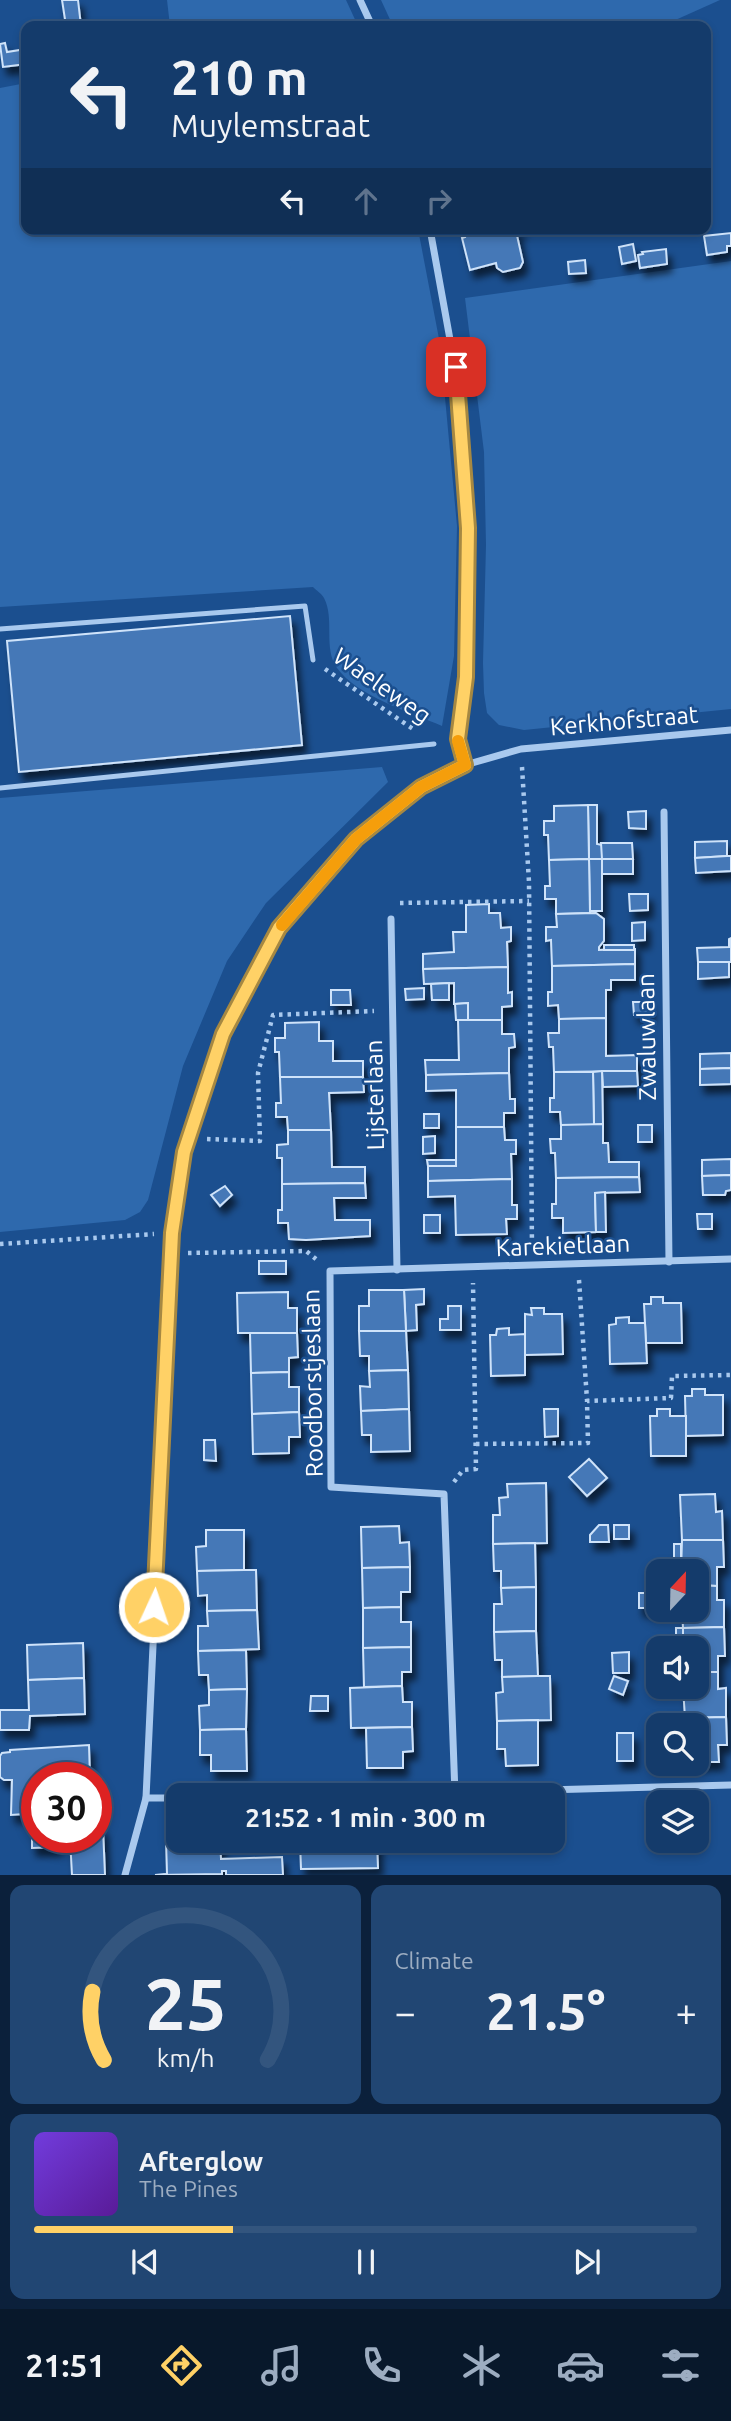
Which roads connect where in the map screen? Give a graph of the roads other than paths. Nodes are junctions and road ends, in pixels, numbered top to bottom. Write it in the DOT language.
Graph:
graph roads {
  1 [pos="360,0"];
  2 [pos="370,21"];
  3 [pos="431,235"];
  4 [pos="0,629"];
  5 [pos="313,660"];
  6 [pos="731,730"];
  7 [pos="434,744"];
  8 [pos="465,765"];
  9 [pos="0,788"];
  10 [pos="664,812"];
  11 [pos="391,919"];
  12 [pos="731,1259"];
  13 [pos="669,1262"];
  14 [pos="397,1270"];
  15 [pos="455,1783"];
  16 [pos="731,1785"];
  17 [pos="565,1790"];
  18 [pos="146,1798"];
  19 [pos="166,1798"];
  20 [pos="125,1875"];
  1 -- 2 [label="street"];
  3 -- 8 [label="street"];
  4 -- 5 [label="lane"];
  6 -- 8 [label="street, Kerkhofstraat"];
  7 -- 9 [label="lane"];
  8 -- 18 [label="street, Kerkhofstraat"];
  10 -- 13 [label="street, Zwaluwlaan"];
  11 -- 14 [label="street, Lijsterlaan"];
  12 -- 13 [label="street, Karekietlaan"];
  13 -- 14 [label="street, Karekietlaan"];
  14 -- 15 [label="street, Roodborstjeslaan"];
  16 -- 17 [label="street"];
  18 -- 19 [label="street"];
  18 -- 20 [label="street, Kerkhofstraat"];
}
